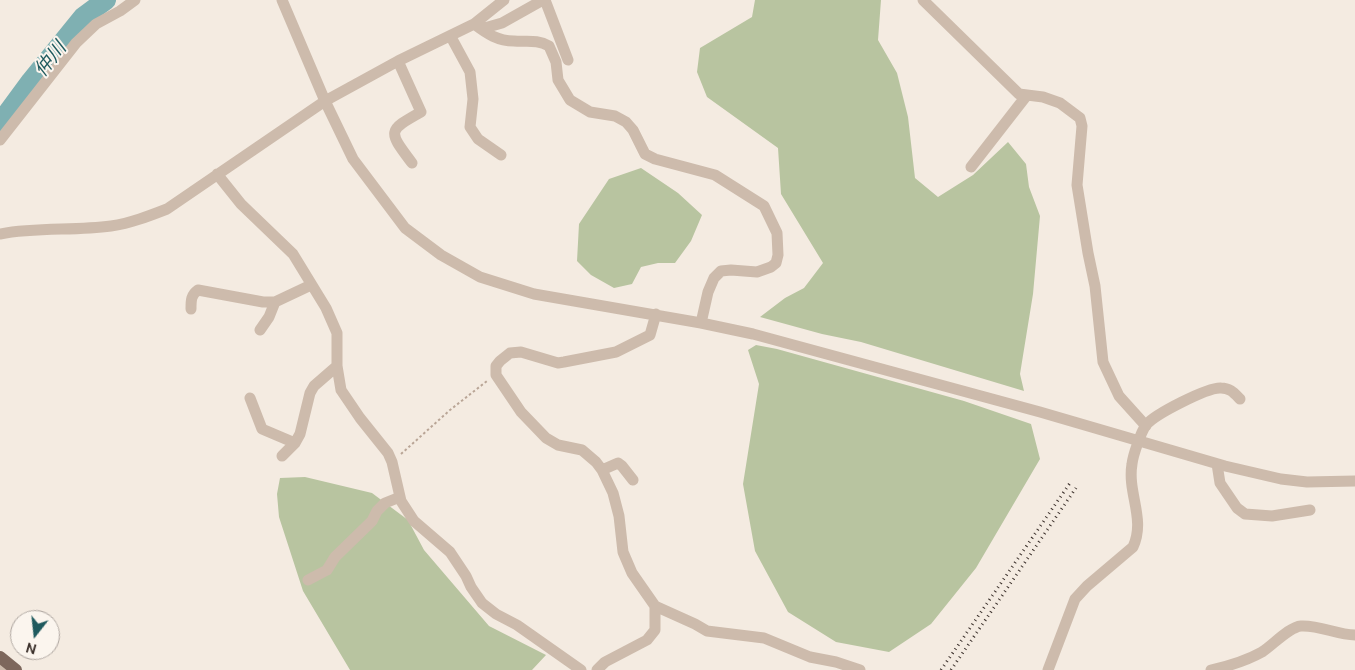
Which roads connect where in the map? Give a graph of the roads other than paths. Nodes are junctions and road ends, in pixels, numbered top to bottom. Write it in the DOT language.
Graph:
graph roads {
  1 [pos="135,0"];
  2 [pos="282,0"];
  3 [pos="504,0"];
  4 [pos="544,0"];
  5 [pos="923,0"];
  6 [pos="478,27"];
  7 [pos="451,37"];
  8 [pos="568,60"];
  9 [pos="398,62"];
  10 [pos="1027,95"];
  11 [pos="325,101"];
  12 [pos="0,140"];
  13 [pos="501,155"];
  14 [pos="412,163"];
  15 [pos="971,167"];
  16 [pos="217,174"];
  17 [pos="0,234"];
  18 [pos="311,285"];
  19 [pos="275,302"];
  20 [pos="191,308"];
  21 [pos="656,314"];
  22 [pos="701,322"];
  23 [pos="260,330"];
  24 [pos="337,366"];
  25 [pos="250,398"];
  26 [pos="1240,399"];
  27 [pos="1146,426"];
  28 [pos="1140,442"];
  29 [pos="295,443"];
  30 [pos="282,456"];
  31 [pos="1217,464"];
  32 [pos="602,470"];
  33 [pos="633,480"];
  34 [pos="1355,481"];
  35 [pos="400,497"];
  36 [pos="1310,510"];
  37 [pos="308,580"];
  38 [pos="654,606"];
  39 [pos="1355,635"];
  40 [pos="0,657"];
  41 [pos="1217,669"];
  42 [pos="16,670"];
  43 [pos="581,670"];
  44 [pos="597,670"];
  45 [pos="860,670"];
  46 [pos="1048,670"];
  1 -- 12 [label="street"];
  2 -- 11 [label="street"];
  3 -- 6 [label="street"];
  4 -- 6 [label="street"];
  4 -- 8 [label="street"];
  5 -- 10 [label="street"];
  6 -- 7 [label="street"];
  6 -- 22 [label="street"];
  7 -- 9 [label="street"];
  7 -- 13 [label="street"];
  9 -- 11 [label="street"];
  9 -- 14 [label="street"];
  10 -- 15 [label="street"];
  10 -- 27 [label="street"];
  11 -- 16 [label="street"];
  11 -- 21 [label="street"];
  16 -- 17 [label="street"];
  16 -- 18 [label="street"];
  18 -- 19 [label="street"];
  18 -- 24 [label="street"];
  19 -- 20 [label="street"];
  19 -- 23 [label="street"];
  21 -- 22 [label="street"];
  21 -- 32 [label="street"];
  22 -- 28 [label="street"];
  24 -- 29 [label="street"];
  24 -- 35 [label="street"];
  25 -- 29 [label="street"];
  26 -- 27 [label="street"];
  27 -- 28 [label="street"];
  28 -- 31 [label="street"];
  28 -- 46 [label="street"];
  29 -- 30 [label="street"];
  31 -- 34 [label="street"];
  31 -- 36 [label="street"];
  32 -- 33 [label="street"];
  32 -- 38 [label="street"];
  35 -- 37 [label="street"];
  35 -- 43 [label="street"];
  38 -- 44 [label="street"];
  38 -- 45 [label="street"];
  39 -- 41 [label="street"];
  40 -- 42 [label="main road"];
}
